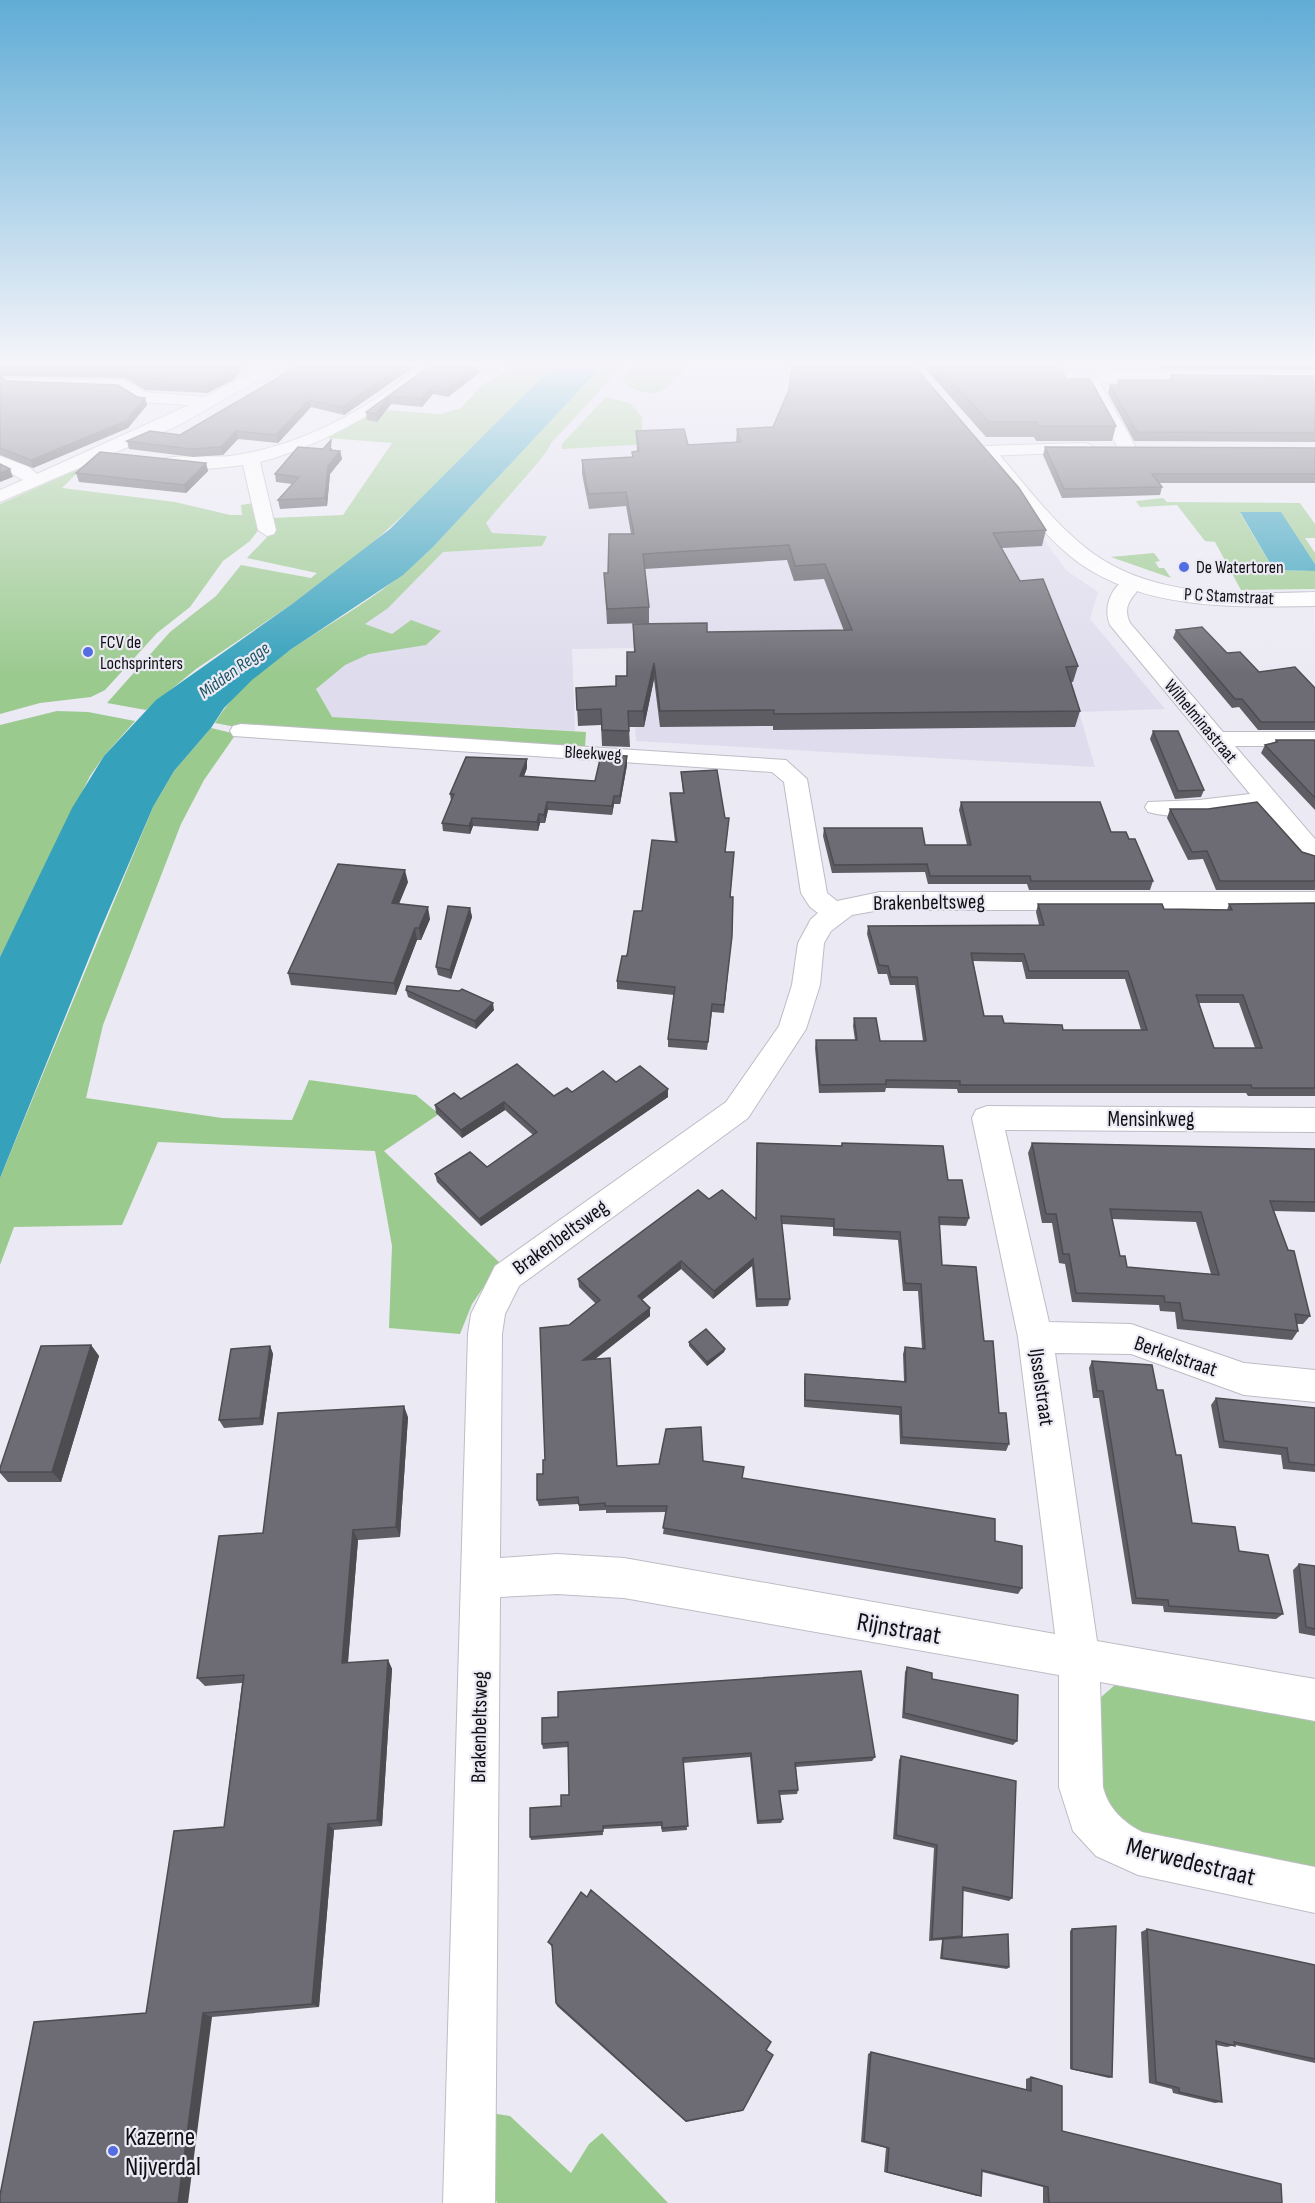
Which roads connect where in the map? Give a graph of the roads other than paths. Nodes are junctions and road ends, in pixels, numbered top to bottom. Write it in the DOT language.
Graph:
graph roads {
  1 [pos="18,469"];
  2 [pos="65,469"];
  3 [pos="253,469"];
  4 [pos="1002,469"];
  5 [pos="35,482"];
  6 [pos="0,497"];
  7 [pos="267,530"];
  8 [pos="1134,582"];
  9 [pos="1315,599"];
  10 [pos="241,731"];
  11 [pos="1217,739"];
  12 [pos="1315,740"];
  13 [pos="1268,799"];
  14 [pos="1157,807"];
  15 [pos="1315,855"];
  16 [pos="1315,901"];
  17 [pos="834,912"];
  18 [pos="987,1118"];
  19 [pos="1315,1120"];
  20 [pos="1035,1336"];
  21 [pos="1315,1386"];
  22 [pos="483,1579"];
  23 [pos="1079,1660"];
  24 [pos="1315,1700"];
  25 [pos="1315,1890"];
  26 [pos="469,2203"];
  1 -- 5 [label="street"];
  2 -- 5 [label="street"];
  3 -- 7 [label="street"];
  4 -- 8 [label="street, P C Stamstraat"];
  5 -- 6 [label="street"];
  8 -- 9 [label="street, P C Stamstraat"];
  8 -- 11 [label="street, Wilhelminastraat"];
  10 -- 17 [label="street, Bleekweg"];
  11 -- 12 [label="street"];
  11 -- 13 [label="street, Wilhelminastraat"];
  13 -- 14 [label="street"];
  13 -- 15 [label="street, Wilhelminastraat"];
  16 -- 17 [label="street, Brakenbeltsweg"];
  17 -- 22 [label="street, Brakenbeltsweg"];
  18 -- 19 [label="street, Mensinkweg"];
  18 -- 20 [label="street, IJsselstraat"];
  20 -- 21 [label="street, Berkelstraat"];
  20 -- 23 [label="street, IJsselstraat"];
  22 -- 23 [label="street, Rijnstraat"];
  22 -- 26 [label="street, Brakenbeltsweg"];
  23 -- 24 [label="street, Rijnstraat"];
  23 -- 25 [label="street, Merwedestraat"];
}
